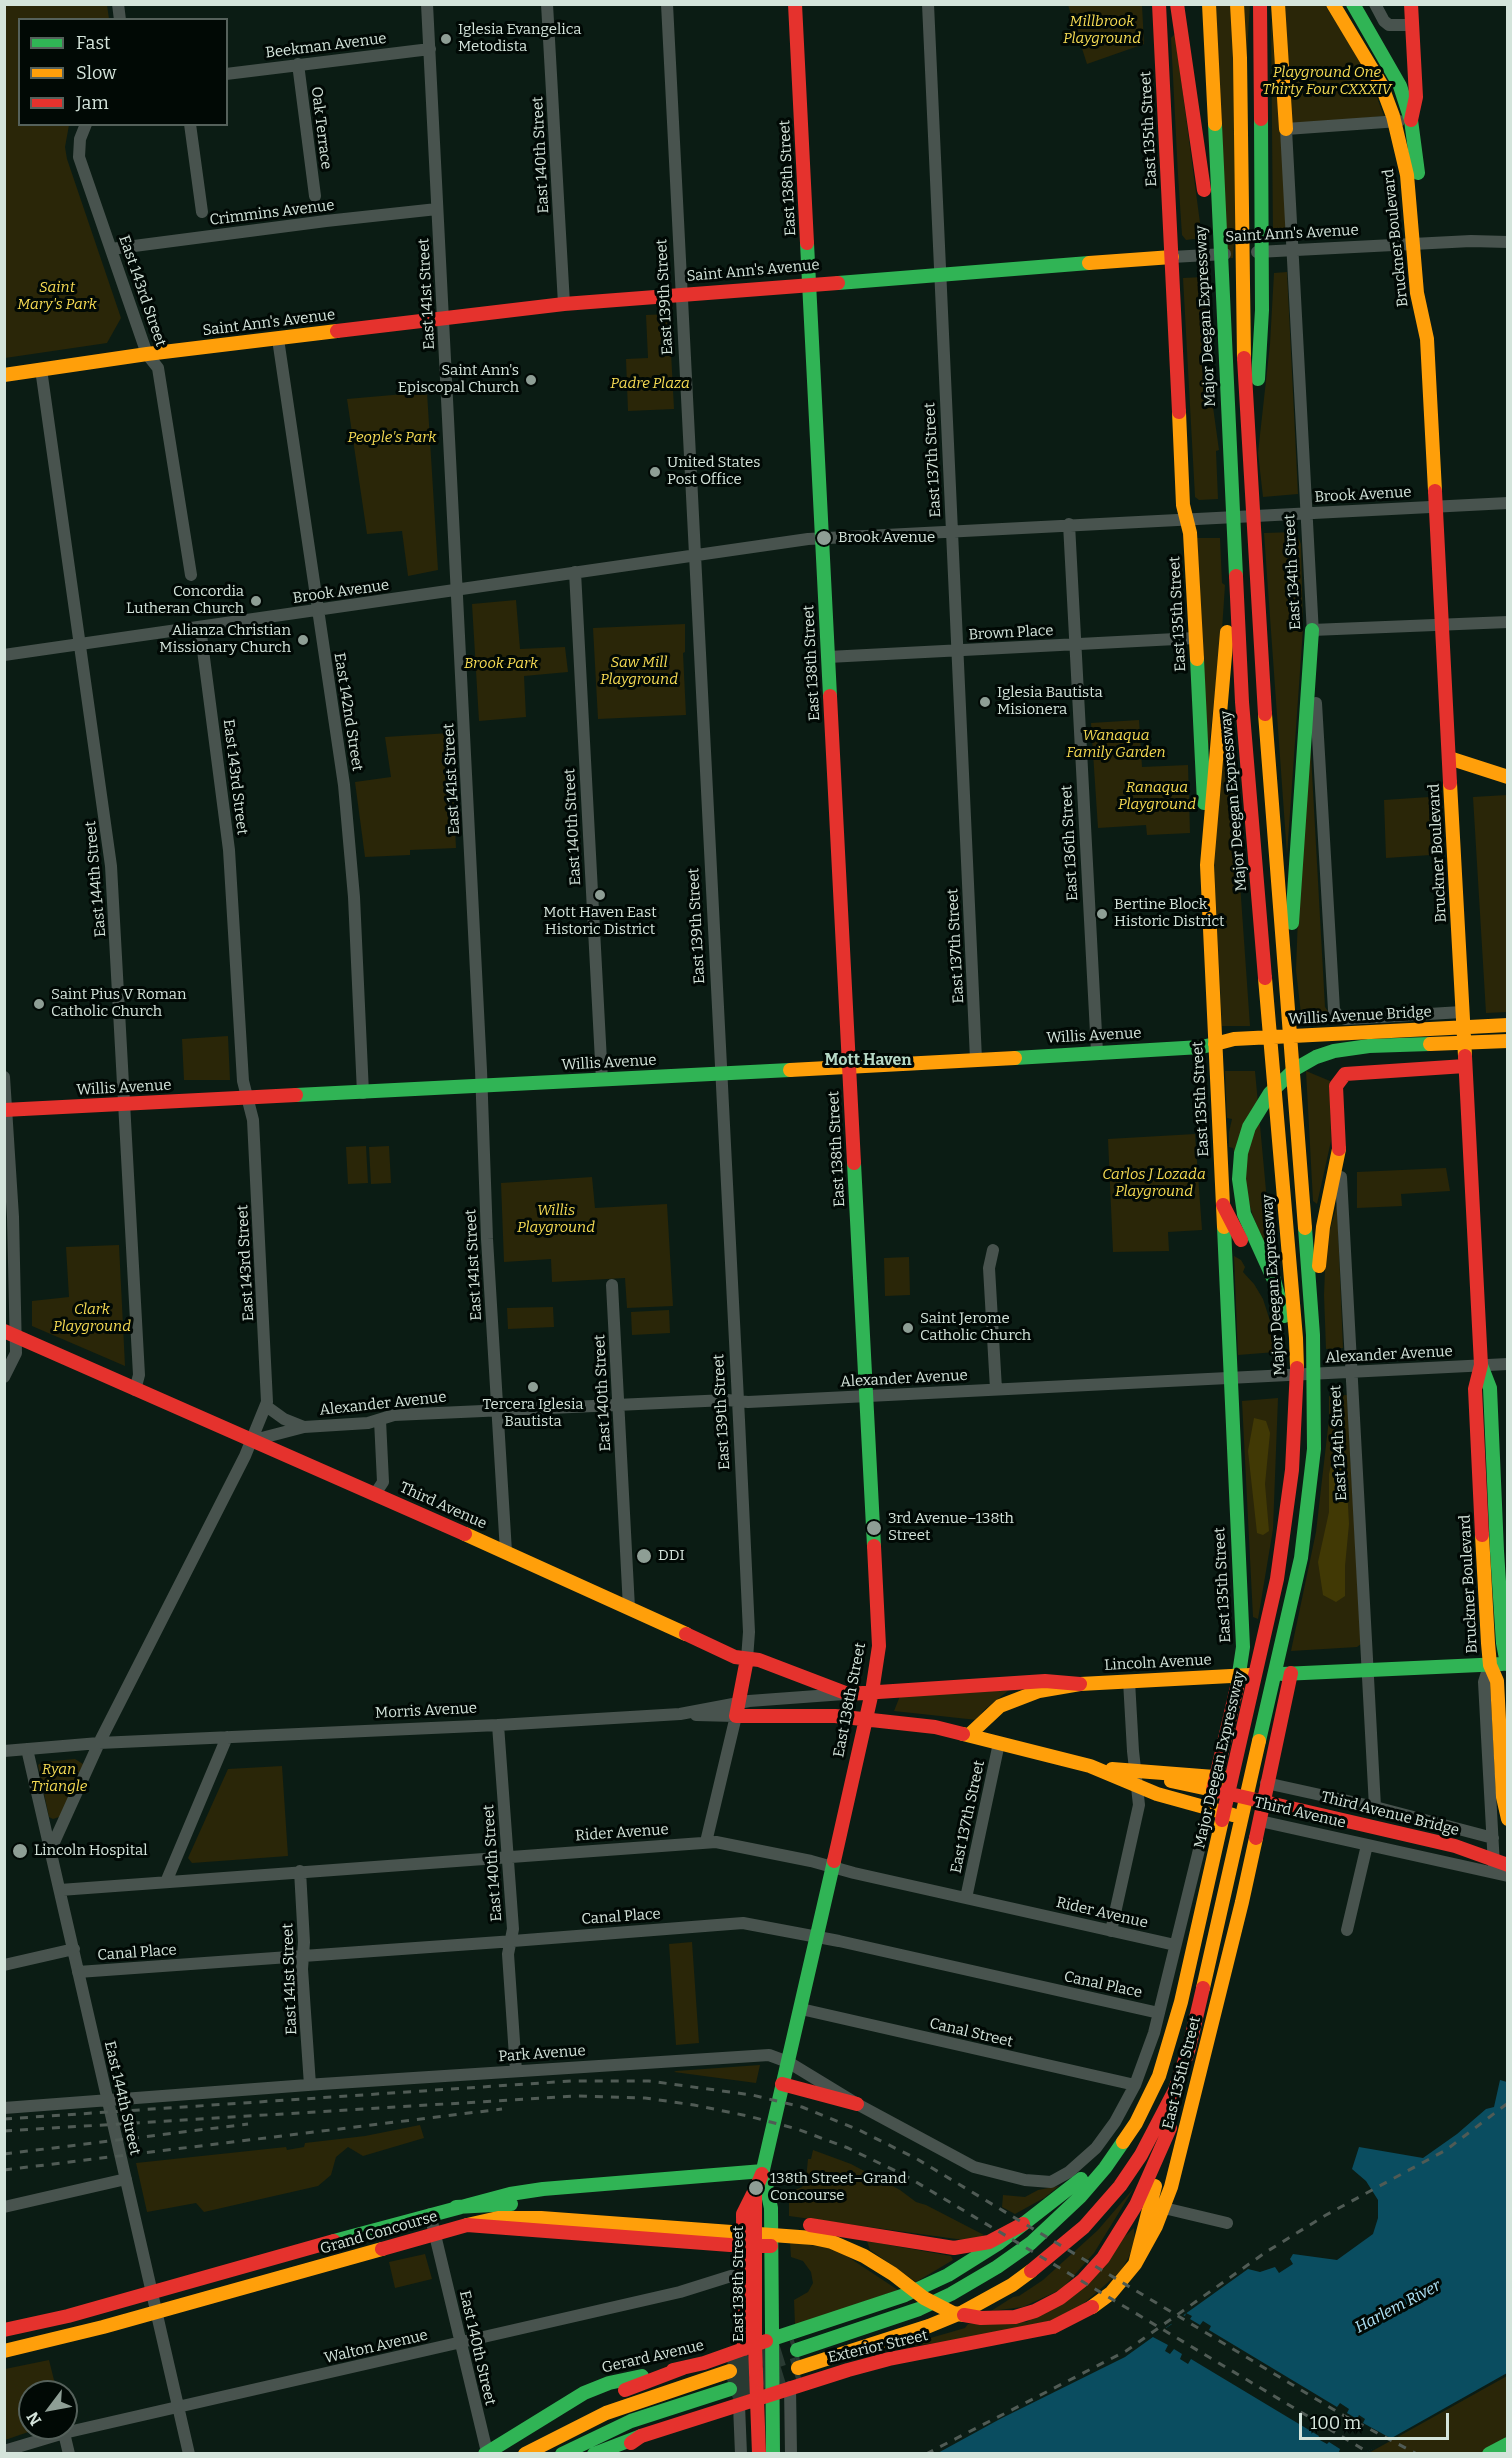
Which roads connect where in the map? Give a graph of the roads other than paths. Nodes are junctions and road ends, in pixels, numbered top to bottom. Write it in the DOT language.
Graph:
graph roads {
  1 [pos="428,4"];
  2 [pos="547,4"];
  3 [pos="666,4"];
  4 [pos="795,4"];
  5 [pos="928,4"];
  6 [pos="1159,4"];
  7 [pos="1178,4"];
  8 [pos="1209,4"];
  9 [pos="1237,4"];
  10 [pos="1260,4"];
  11 [pos="1278,4"];
  12 [pos="1333,4"];
  13 [pos="1353,4"];
  14 [pos="1375,4"];
  15 [pos="1411,4"];
  16 [pos="1196,19"];
  17 [pos="1412,25"];
  18 [pos="430,49"];
  19 [pos="298,64"];
  20 [pos="228,74"];
  21 [pos="1411,120"];
  22 [pos="1394,122"];
  23 [pos="85,126"];
  24 [pos="190,126"];
  25 [pos="1286,129"];
  26 [pos="1216,188"];
  27 [pos="315,196"];
  28 [pos="437,209"];
  29 [pos="202,212"];
  30 [pos="1213,236"];
  31 [pos="1508,242"];
  32 [pos="1420,244"];
  33 [pos="111,249"];
  34 [pos="1294,250"];
  35 [pos="1172,257"];
  36 [pos="941,273"];
  37 [pos="809,283"];
  38 [pos="681,294"];
  39 [pos="564,304"];
  40 [pos="443,318"];
  41 [pos="278,339"];
  42 [pos="147,354"];
  43 [pos="41,369"];
  44 [pos="4,375"];
  45 [pos="1249,458"];
  46 [pos="1508,502"];
  47 [pos="1436,506"];
  48 [pos="1307,513"];
  49 [pos="1186,519"];
  50 [pos="1069,524"];
  51 [pos="951,531"];
  52 [pos="822,538"];
  53 [pos="1235,553"];
  54 [pos="694,555"];
  55 [pos="575,572"];
  56 [pos="191,575"];
  57 [pos="457,590"];
  58 [pos="317,610"];
  59 [pos="1508,622"];
  60 [pos="1442,625"];
  61 [pos="200,627"];
  62 [pos="1312,630"];
  63 [pos="1196,638"];
  64 [pos="1075,644"];
  65 [pos="81,645"];
  66 [pos="957,650"];
  67 [pos="4,655"];
  68 [pos="828,657"];
  69 [pos="1449,758"];
  70 [pos="1508,777"];
  71 [pos="1207,865"];
  72 [pos="1287,1005"];
  73 [pos="1462,1012"];
  74 [pos="1508,1025"];
  75 [pos="1508,1035"];
  76 [pos="1463,1037"];
  77 [pos="1508,1041"];
  78 [pos="1215,1044"];
  79 [pos="1096,1052"];
  80 [pos="976,1059"];
  81 [pos="849,1066"];
  82 [pos="1465,1066"];
  83 [pos="721,1074"];
  84 [pos="4,1077"];
  85 [pos="602,1080"];
  86 [pos="481,1086"];
  87 [pos="363,1093"];
  88 [pos="248,1098"];
  89 [pos="125,1105"];
  90 [pos="5,1110"];
  91 [pos="1339,1149"];
  92 [pos="1223,1205"];
  93 [pos="993,1250"];
  94 [pos="612,1285"];
  95 [pos="1312,1312"];
  96 [pos="10,1333"];
  97 [pos="1286,1339"];
  98 [pos="1508,1364"];
  99 [pos="1481,1365"];
  100 [pos="1352,1372"];
  101 [pos="4,1377"];
  102 [pos="1230,1378"];
  103 [pos="996,1389"];
  104 [pos="135,1390"];
  105 [pos="866,1396"];
  106 [pos="738,1402"];
  107 [pos="266,1406"];
  108 [pos="618,1406"];
  109 [pos="1294,1406"];
  110 [pos="497,1411"];
  111 [pos="380,1420"];
  112 [pos="303,1427"];
  113 [pos="251,1440"];
  114 [pos="375,1494"];
  115 [pos="506,1552"];
  116 [pos="629,1608"];
  117 [pos="747,1659"];
  118 [pos="1490,1665"];
  119 [pos="1507,1665"];
  120 [pos="1368,1670"];
  121 [pos="1291,1673"];
  122 [pos="1240,1676"];
  123 [pos="1129,1682"];
  124 [pos="1080,1684"];
  125 [pos="872,1692"];
  126 [pos="848,1694"];
  127 [pos="737,1709"];
  128 [pos="864,1719"];
  129 [pos="498,1725"];
  130 [pos="969,1735"];
  131 [pos="227,1737"];
  132 [pos="99,1743"];
  133 [pos="999,1743"];
  134 [pos="27,1749"];
  135 [pos="4,1751"];
  136 [pos="1137,1779"];
  137 [pos="1215,1783"];
  138 [pos="1266,1783"];
  139 [pos="1264,1800"];
  140 [pos="1375,1807"];
  141 [pos="1209,1809"];
  142 [pos="1508,1819"];
  143 [pos="1260,1821"];
  144 [pos="1493,1838"];
  145 [pos="706,1842"];
  146 [pos="1367,1845"];
  147 [pos="50,1851"];
  148 [pos="507,1857"];
  149 [pos="1508,1865"];
  150 [pos="831,1866"];
  151 [pos="300,1872"];
  152 [pos="1494,1874"];
  153 [pos="1508,1876"];
  154 [pos="166,1882"];
  155 [pos="60,1890"];
  156 [pos="966,1898"];
  157 [pos="1347,1930"];
  158 [pos="1111,1931"];
  159 [pos="815,1936"];
  160 [pos="510,1941"];
  161 [pos="1175,1945"];
  162 [pos="74,1949"];
  163 [pos="304,1956"];
  164 [pos="4,1965"];
  165 [pos="78,1972"];
  166 [pos="801,2009"];
  167 [pos="1159,2013"];
  168 [pos="788,2062"];
  169 [pos="1184,2065"];
  170 [pos="516,2071"];
  171 [pos="782,2084"];
  172 [pos="310,2085"];
  173 [pos="1135,2085"];
  174 [pos="108,2103"];
  175 [pos="857,2104"];
  176 [pos="4,2108"];
  177 [pos="1162,2149"];
  178 [pos="1116,2153"];
  179 [pos="763,2171"];
  180 [pos="125,2177"];
  181 [pos="1051,2182"];
  182 [pos="4,2207"];
  183 [pos="456,2207"];
  184 [pos="1164,2208"];
  185 [pos="430,2214"];
  186 [pos="688,2215"];
  187 [pos="734,2218"];
  188 [pos="1227,2223"];
  189 [pos="1023,2224"];
  190 [pos="467,2225"];
  191 [pos="792,2229"];
  192 [pos="434,2234"];
  193 [pos="748,2246"];
  194 [pos="771,2247"];
  195 [pos="1135,2264"];
  196 [pos="749,2275"];
  197 [pos="151,2292"];
  198 [pos="156,2313"];
  199 [pos="4,2330"];
  200 [pos="772,2339"];
  201 [pos="460,2343"];
  202 [pos="750,2347"];
  203 [pos="797,2350"];
  204 [pos="4,2351"];
  205 [pos="682,2368"];
  206 [pos="798,2368"];
  207 [pos="730,2371"];
  208 [pos="790,2387"];
  209 [pos="730,2389"];
  210 [pos="772,2393"];
  211 [pos="757,2398"];
  212 [pos="739,2405"];
  213 [pos="178,2408"];
  214 [pos="78,2430"];
  215 [pos="641,2436"];
  216 [pos="41,2440"];
  217 [pos="1508,2444"];
  218 [pos="4,2451"];
  219 [pos="486,2453"];
  220 [pos="189,2454"];
  221 [pos="510,2454"];
  222 [pos="525,2454"];
  223 [pos="562,2454"];
  224 [pos="594,2454"];
  225 [pos="617,2454"];
  226 [pos="741,2454"];
  227 [pos="759,2454"];
  228 [pos="773,2454"];
  229 [pos="791,2454"];
  230 [pos="1490,2454"];
  1 -- 18 [label="street, East 141st Street"];
  2 -- 39 [label="street, East 140th Street"];
  3 -- 38 [label="street, East 139th Street"];
  4 -- 37 [label="main road, East 138th Street"];
  5 -- 36 [label="street, East 137th Street"];
  6 -- 35 [label="main road, East 135th Street"];
  7 -- 30 [label="main road"];
  8 -- 26 [label="main road"];
  9 -- 45 [label="main road"];
  10 -- 45 [label="main road"];
  11 -- 25 [label="main road"];
  12 -- 22 [label="main road, Bruckner Boulevard"];
  13 -- 21 [label="main road, Bruckner Boulevard"];
  14 -- 17 [label="street"];
  15 -- 17 [label="main road"];
  16 -- 26 [label="main road"];
  17 -- 21 [label="main road"];
  18 -- 19 [label="street, Beekman Avenue"];
  18 -- 28 [label="street, East 141st Street"];
  19 -- 20 [label="street, Beekman Avenue"];
  19 -- 27 [label="street, Oak Terrace"];
  21 -- 22 [label="street"];
  21 -- 32 [label="main road, Bruckner Boulevard"];
  22 -- 25 [label="street"];
  22 -- 32 [label="main road, Bruckner Boulevard"];
  23 -- 33 [label="street, East 143rd Street"];
  24 -- 29 [label="street"];
  25 -- 34 [label="street, East 134th Street"];
  26 -- 30 [label="main road, Major Deegan Expressway"];
  28 -- 33 [label="street, Crimmins Avenue"];
  28 -- 40 [label="street, East 141st Street"];
  30 -- 53 [label="main road, Major Deegan Expressway"];
  31 -- 32 [label="street, Saint Ann's Avenue"];
  32 -- 34 [label="street, Saint Ann's Avenue"];
  32 -- 47 [label="main road, Bruckner Boulevard"];
  33 -- 42 [label="street, East 143rd Street"];
  34 -- 35 [label="street, Saint Ann's Avenue"];
  34 -- 48 [label="street, East 134th Street"];
  35 -- 36 [label="main road, Saint Ann's Avenue"];
  35 -- 49 [label="main road, East 135th Street"];
  36 -- 37 [label="main road, Saint Ann's Avenue"];
  36 -- 51 [label="street, East 137th Street"];
  37 -- 38 [label="main road, Saint Ann's Avenue"];
  37 -- 52 [label="main road, East 138th Street"];
  38 -- 39 [label="main road, Saint Ann's Avenue"];
  38 -- 54 [label="street, East 139th Street"];
  39 -- 40 [label="main road, Saint Ann's Avenue"];
  40 -- 41 [label="main road, Saint Ann's Avenue"];
  40 -- 57 [label="street, East 141st Street"];
  41 -- 42 [label="main road, Saint Ann's Avenue"];
  41 -- 58 [label="street, East 142nd Street"];
  42 -- 43 [label="main road, Saint Ann's Avenue"];
  42 -- 56 [label="street, East 143rd Street"];
  43 -- 44 [label="main road, Saint Ann's Avenue"];
  43 -- 65 [label="street, East 144th Street"];
  45 -- 72 [label="main road"];
  46 -- 47 [label="street, Brook Avenue"];
  47 -- 48 [label="street, Brook Avenue"];
  47 -- 60 [label="main road, Bruckner Boulevard"];
  48 -- 49 [label="street, Brook Avenue"];
  48 -- 62 [label="street, East 134th Street"];
  49 -- 50 [label="street, Brook Avenue"];
  49 -- 63 [label="main road, East 135th Street"];
  50 -- 51 [label="street, Brook Avenue"];
  50 -- 64 [label="street, East 136th Street"];
  51 -- 52 [label="street, Brook Avenue"];
  51 -- 66 [label="street, East 137th Street"];
  52 -- 54 [label="street, Brook Avenue"];
  52 -- 68 [label="main road, East 138th Street"];
  53 -- 71 [label="main road"];
  53 -- 97 [label="main road, Major Deegan Expressway"];
  54 -- 55 [label="street, Brook Avenue"];
  54 -- 83 [label="street, East 139th Street"];
  55 -- 57 [label="street, Brook Avenue"];
  55 -- 85 [label="street, East 140th Street"];
  57 -- 58 [label="street, Brook Avenue"];
  57 -- 86 [label="street, East 141st Street"];
  58 -- 61 [label="street, Brook Avenue"];
  58 -- 87 [label="street, East 142nd Street"];
  59 -- 60 [label="street"];
  60 -- 62 [label="street"];
  60 -- 69 [label="main road, Bruckner Boulevard"];
  61 -- 65 [label="street, Brook Avenue"];
  61 -- 88 [label="street, East 143rd Street"];
  62 -- 72 [label="main road"];
  62 -- 73 [label="street, East 134th Street"];
  63 -- 64 [label="street, Brown Place"];
  63 -- 71 [label="main road, East 135th Street"];
  64 -- 66 [label="street, Brown Place"];
  64 -- 79 [label="street, East 136th Street"];
  65 -- 67 [label="street, Brook Avenue"];
  65 -- 89 [label="street, East 144th Street"];
  66 -- 68 [label="street, Brown Place"];
  66 -- 80 [label="street, East 137th Street"];
  68 -- 81 [label="main road, East 138th Street"];
  69 -- 70 [label="main road"];
  69 -- 73 [label="main road, Bruckner Boulevard"];
  71 -- 78 [label="main road, East 135th Street"];
  72 -- 95 [label="main road"];
  73 -- 76 [label="main road, Bruckner Boulevard"];
  74 -- 78 [label="main road, Willis Avenue Bridge"];
  75 -- 76 [label="street"];
  76 -- 82 [label="main road, Bruckner Boulevard"];
  77 -- 97 [label="main road"];
  78 -- 79 [label="main road, Willis Avenue"];
  78 -- 92 [label="main road, East 135th Street"];
  79 -- 80 [label="main road, Willis Avenue"];
  80 -- 81 [label="main road, Willis Avenue"];
  81 -- 83 [label="main road, Willis Avenue"];
  81 -- 105 [label="main road, East 138th Street"];
  82 -- 91 [label="main road, East 134th Street"];
  82 -- 99 [label="main road, Bruckner Boulevard"];
  83 -- 85 [label="main road, Willis Avenue"];
  83 -- 106 [label="street, East 139th Street"];
  84 -- 90 [label="street"];
  85 -- 86 [label="main road, Willis Avenue"];
  86 -- 87 [label="main road, Willis Avenue"];
  86 -- 110 [label="street, East 141st Street"];
  87 -- 88 [label="main road, Willis Avenue"];
  88 -- 89 [label="main road, Willis Avenue"];
  88 -- 107 [label="street, East 143rd Street"];
  89 -- 90 [label="main road, Willis Avenue"];
  89 -- 104 [label="street, East 144th Street"];
  90 -- 96 [label="street"];
  91 -- 95 [label="main road"];
  91 -- 100 [label="street, East 134th Street"];
  92 -- 97 [label="main road"];
  92 -- 102 [label="main road, East 135th Street"];
  93 -- 103 [label="street"];
  94 -- 108 [label="street, East 140th Street"];
  95 -- 169 [label="main road"];
  96 -- 101 [label="street"];
  96 -- 104 [label="main road, Third Avenue"];
  97 -- 109 [label="main road, Major Deegan Expressway"];
  97 -- 109 [label="main road"];
  98 -- 99 [label="street, Alexander Avenue"];
  99 -- 100 [label="street, Alexander Avenue"];
  99 -- 118 [label="main road, Bruckner Boulevard"];
  99 -- 119 [label="main road, Bruckner Boulevard"];
  100 -- 102 [label="street, Alexander Avenue"];
  100 -- 120 [label="street, East 134th Street"];
  102 -- 103 [label="street, Alexander Avenue"];
  102 -- 122 [label="main road, East 135th Street"];
  103 -- 105 [label="street, Alexander Avenue"];
  104 -- 113 [label="main road, Third Avenue"];
  105 -- 106 [label="street, Alexander Avenue"];
  105 -- 125 [label="main road, East 138th Street"];
  106 -- 108 [label="street, Alexander Avenue"];
  106 -- 117 [label="street, East 139th Street"];
  107 -- 112 [label="street, Alexander Avenue"];
  107 -- 113 [label="street, East 143rd Street"];
  108 -- 110 [label="street, Alexander Avenue"];
  108 -- 116 [label="street, East 140th Street"];
  109 -- 178 [label="main road, Major Deegan Expressway"];
  110 -- 111 [label="street, Alexander Avenue"];
  110 -- 115 [label="street, East 141st Street"];
  111 -- 112 [label="street, Alexander Avenue"];
  111 -- 114 [label="street"];
  112 -- 113 [label="street, Alexander Avenue"];
  113 -- 114 [label="main road, Third Avenue"];
  113 -- 132 [label="street, East 143rd Street"];
  114 -- 115 [label="main road, Third Avenue"];
  115 -- 116 [label="main road, Third Avenue"];
  116 -- 117 [label="main road, Third Avenue"];
  117 -- 126 [label="main road, Third Avenue"];
  117 -- 127 [label="main road, East 139th Street"];
  118 -- 119 [label="main road, Lincoln Avenue"];
  118 -- 120 [label="main road, Lincoln Avenue"];
  118 -- 142 [label="main road"];
  118 -- 144 [label="street, Bruckner Boulevard"];
  120 -- 121 [label="main road, Lincoln Avenue"];
  120 -- 140 [label="street, East 134th Street"];
  121 -- 122 [label="main road, Lincoln Avenue"];
  121 -- 138 [label="main road, East 135th Street"];
  122 -- 123 [label="main road, Lincoln Avenue"];
  122 -- 137 [label="main road, East 135th Street"];
  123 -- 124 [label="main road, Lincoln Avenue"];
  123 -- 136 [label="street"];
  124 -- 125 [label="main road, Third Avenue"];
  124 -- 130 [label="main road, Lincoln Avenue"];
  125 -- 126 [label="main road, Third Avenue"];
  125 -- 128 [label="main road, East 138th Street"];
  126 -- 127 [label="street"];
  127 -- 128 [label="main road"];
  127 -- 129 [label="street, Morris Avenue"];
  127 -- 145 [label="street, East 139th Street"];
  128 -- 130 [label="main road, Third Avenue"];
  128 -- 150 [label="main road, East 138th Street"];
  129 -- 131 [label="street, Morris Avenue"];
  129 -- 148 [label="street, East 140th Street"];
  130 -- 133 [label="main road, Third Avenue"];
  131 -- 132 [label="street, Morris Avenue"];
  131 -- 154 [label="street"];
  132 -- 134 [label="street, Morris Avenue"];
  132 -- 147 [label="street, East 143rd Street"];
  133 -- 136 [label="main road, Third Avenue"];
  133 -- 156 [label="street, East 137th Street"];
  134 -- 135 [label="street, Morris Avenue"];
  134 -- 147 [label="street, East 144th Street"];
  136 -- 137 [label="main road"];
  136 -- 141 [label="main road, Third Avenue"];
  136 -- 158 [label="street"];
  137 -- 138 [label="main road, Third Avenue"];
  137 -- 139 [label="main road, Third Avenue Bridge"];
  137 -- 141 [label="main road, East 135th Street"];
  138 -- 139 [label="main road, East 135th Street"];
  138 -- 140 [label="street, Third Avenue"];
  139 -- 143 [label="main road, East 135th Street"];
  139 -- 149 [label="main road, Third Avenue Bridge"];
  140 -- 144 [label="street, Third Avenue"];
  141 -- 143 [label="main road, Third Avenue"];
  141 -- 161 [label="street, East 135th Street"];
  143 -- 146 [label="street, Third Avenue"];
  143 -- 184 [label="main road, East 135th Street"];
  144 -- 152 [label="street, Bruckner Boulevard"];
  145 -- 148 [label="street, Rider Avenue"];
  145 -- 150 [label="street, Rider Avenue"];
  146 -- 152 [label="street, Third Avenue"];
  146 -- 157 [label="street"];
  147 -- 155 [label="street, East 144th Street"];
  148 -- 151 [label="street, Rider Avenue"];
  148 -- 160 [label="street, East 140th Street"];
  150 -- 156 [label="street, Rider Avenue"];
  150 -- 159 [label="main road, East 138th Street"];
  151 -- 154 [label="street, Rider Avenue"];
  151 -- 163 [label="street, East 141st Street"];
  152 -- 153 [label="street, Third Avenue"];
  154 -- 155 [label="street, Rider Avenue"];
  155 -- 162 [label="street, East 144th Street"];
  156 -- 158 [label="street, Rider Avenue"];
  158 -- 161 [label="street, Rider Avenue"];
  159 -- 160 [label="street, Canal Place"];
  159 -- 166 [label="main road, East 138th Street"];
  159 -- 167 [label="street, Canal Place"];
  160 -- 163 [label="street, Canal Place"];
  160 -- 170 [label="street, East 140th Street"];
  161 -- 167 [label="street, East 135th Street"];
  162 -- 164 [label="street"];
  162 -- 165 [label="street, East 144th Street"];
  163 -- 165 [label="street, Canal Place"];
  163 -- 172 [label="street, East 141st Street"];
  165 -- 174 [label="street, East 144th Street"];
  166 -- 168 [label="main road, East 138th Street"];
  166 -- 173 [label="street, Canal Street"];
  167 -- 173 [label="street, East 135th Street"];
  168 -- 170 [label="street, Park Avenue"];
  168 -- 171 [label="main road, East 138th Street"];
  168 -- 175 [label="street, Park Avenue"];
  169 -- 177 [label="main road"];
  169 -- 206 [label="main road"];
  170 -- 172 [label="street, Park Avenue"];
  171 -- 175 [label="main road"];
  171 -- 179 [label="main road, East 138th Street"];
  172 -- 174 [label="street, Park Avenue"];
  173 -- 181 [label="street, East 135th Street"];
  174 -- 176 [label="street, Park Avenue"];
  174 -- 180 [label="street, East 144th Street"];
  175 -- 181 [label="street, Park Avenue"];
  177 -- 191 [label="main road"];
  177 -- 195 [label="main road"];
  178 -- 189 [label="main road"];
  178 -- 203 [label="main road, Major Deegan Expressway"];
  179 -- 183 [label="main road, Grand Concourse"];
  179 -- 193 [label="main road, East 138th Street"];
  179 -- 194 [label="main road, East 138th Street"];
  180 -- 182 [label="street"];
  180 -- 197 [label="street, East 144th Street"];
  183 -- 185 [label="main road, Grand Concourse"];
  183 -- 186 [label="main road"];
  184 -- 188 [label="street"];
  184 -- 195 [label="main road, East 135th Street"];
  185 -- 192 [label="street, East 140th Street"];
  185 -- 197 [label="main road, Grand Concourse"];
  187 -- 191 [label="main road"];
  189 -- 191 [label="main road"];
  189 -- 200 [label="main road, Gerard Avenue"];
  190 -- 191 [label="main road"];
  190 -- 192 [label="main road, Grand Concourse"];
  190 -- 193 [label="main road, Grand Concourse"];
  192 -- 198 [label="main road, Grand Concourse"];
  192 -- 201 [label="street, East 140th Street"];
  193 -- 194 [label="main road, Grand Concourse"];
  193 -- 196 [label="main road, East 138th Street"];
  194 -- 200 [label="main road, East 138th Street"];
  195 -- 208 [label="main road, Exterior Street"];
  196 -- 201 [label="street, Walton Avenue"];
  196 -- 202 [label="main road, East 138th Street"];
  197 -- 198 [label="street, East 144th Street"];
  197 -- 199 [label="main road, Grand Concourse"];
  198 -- 204 [label="main road, Grand Concourse"];
  198 -- 213 [label="street, East 144th Street"];
  200 -- 202 [label="main road, Gerard Avenue"];
  200 -- 210 [label="main road, East 138th Street"];
  201 -- 213 [label="street, Walton Avenue"];
  201 -- 219 [label="street, East 140th Street"];
  202 -- 205 [label="main road, Gerard Avenue"];
  202 -- 211 [label="main road, East 138th Street"];
  205 -- 219 [label="main road, Gerard Avenue"];
  205 -- 221 [label="main road"];
  207 -- 222 [label="main road"];
  208 -- 210 [label="main road, Exterior Street"];
  208 -- 229 [label="street"];
  209 -- 223 [label="main road"];
  210 -- 211 [label="main road, Exterior Street"];
  210 -- 228 [label="main road, East 138th Street"];
  211 -- 212 [label="main road, Exterior Street"];
  211 -- 227 [label="main road, East 138th Street"];
  212 -- 215 [label="main road, Exterior Street"];
  212 -- 226 [label="street"];
  213 -- 214 [label="street, Walton Avenue"];
  213 -- 220 [label="street, East 144th Street"];
  215 -- 224 [label="main road"];
  215 -- 225 [label="main road, Exterior Street"];
  216 -- 218 [label="street, Walton Avenue"];
  217 -- 230 [label="main road"];
}
